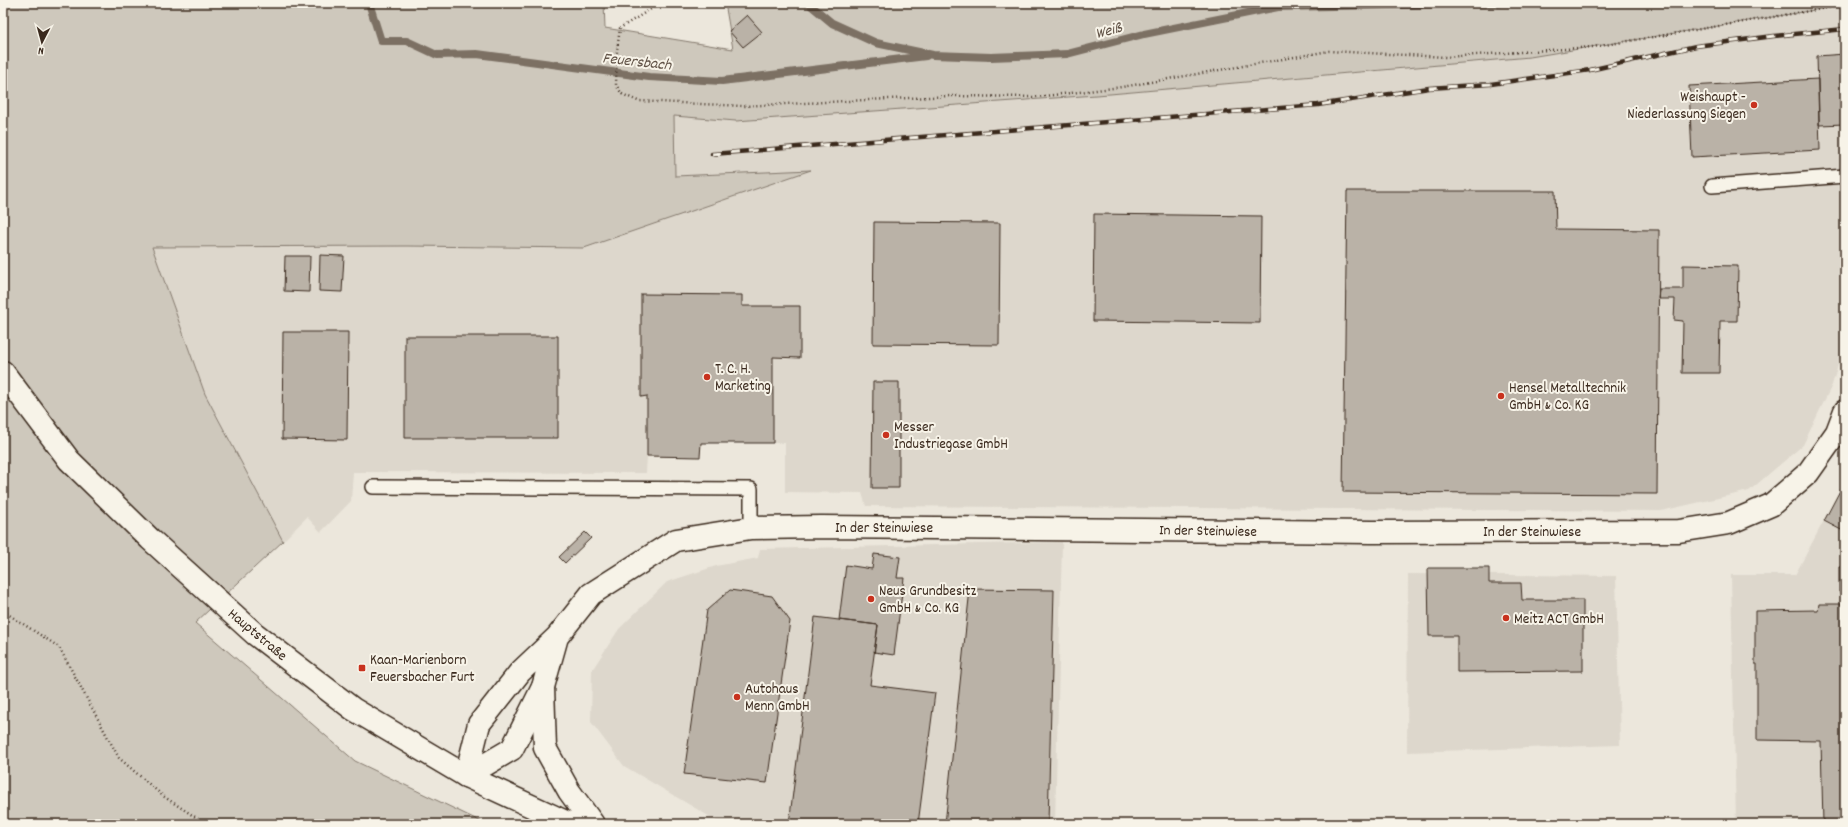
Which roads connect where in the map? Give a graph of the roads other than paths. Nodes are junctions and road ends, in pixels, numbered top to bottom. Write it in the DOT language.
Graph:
graph roads {
  1 [pos="1845,176"];
  2 [pos="1712,186"];
  3 [pos="3,372"];
  4 [pos="1845,412"];
  5 [pos="373,487"];
  6 [pos="752,528"];
  7 [pos="557,637"];
  8 [pos="543,687"];
  9 [pos="466,776"];
  10 [pos="570,824"];
  11 [pos="593,824"];
  1 -- 2 [label="lane"];
  3 -- 9 [label="street, Hauptstraße"];
  4 -- 6 [label="street, In der Steinwiese"];
  5 -- 6 [label="lane"];
  6 -- 7 [label="street, In der Steinwiese"];
  7 -- 8 [label="street, In der Steinwiese"];
  7 -- 9 [label="street, In der Steinwiese"];
  8 -- 9 [label="street, In der Steinwiese"];
  8 -- 11 [label="street"];
  9 -- 10 [label="street, Hauptstraße"];
}
